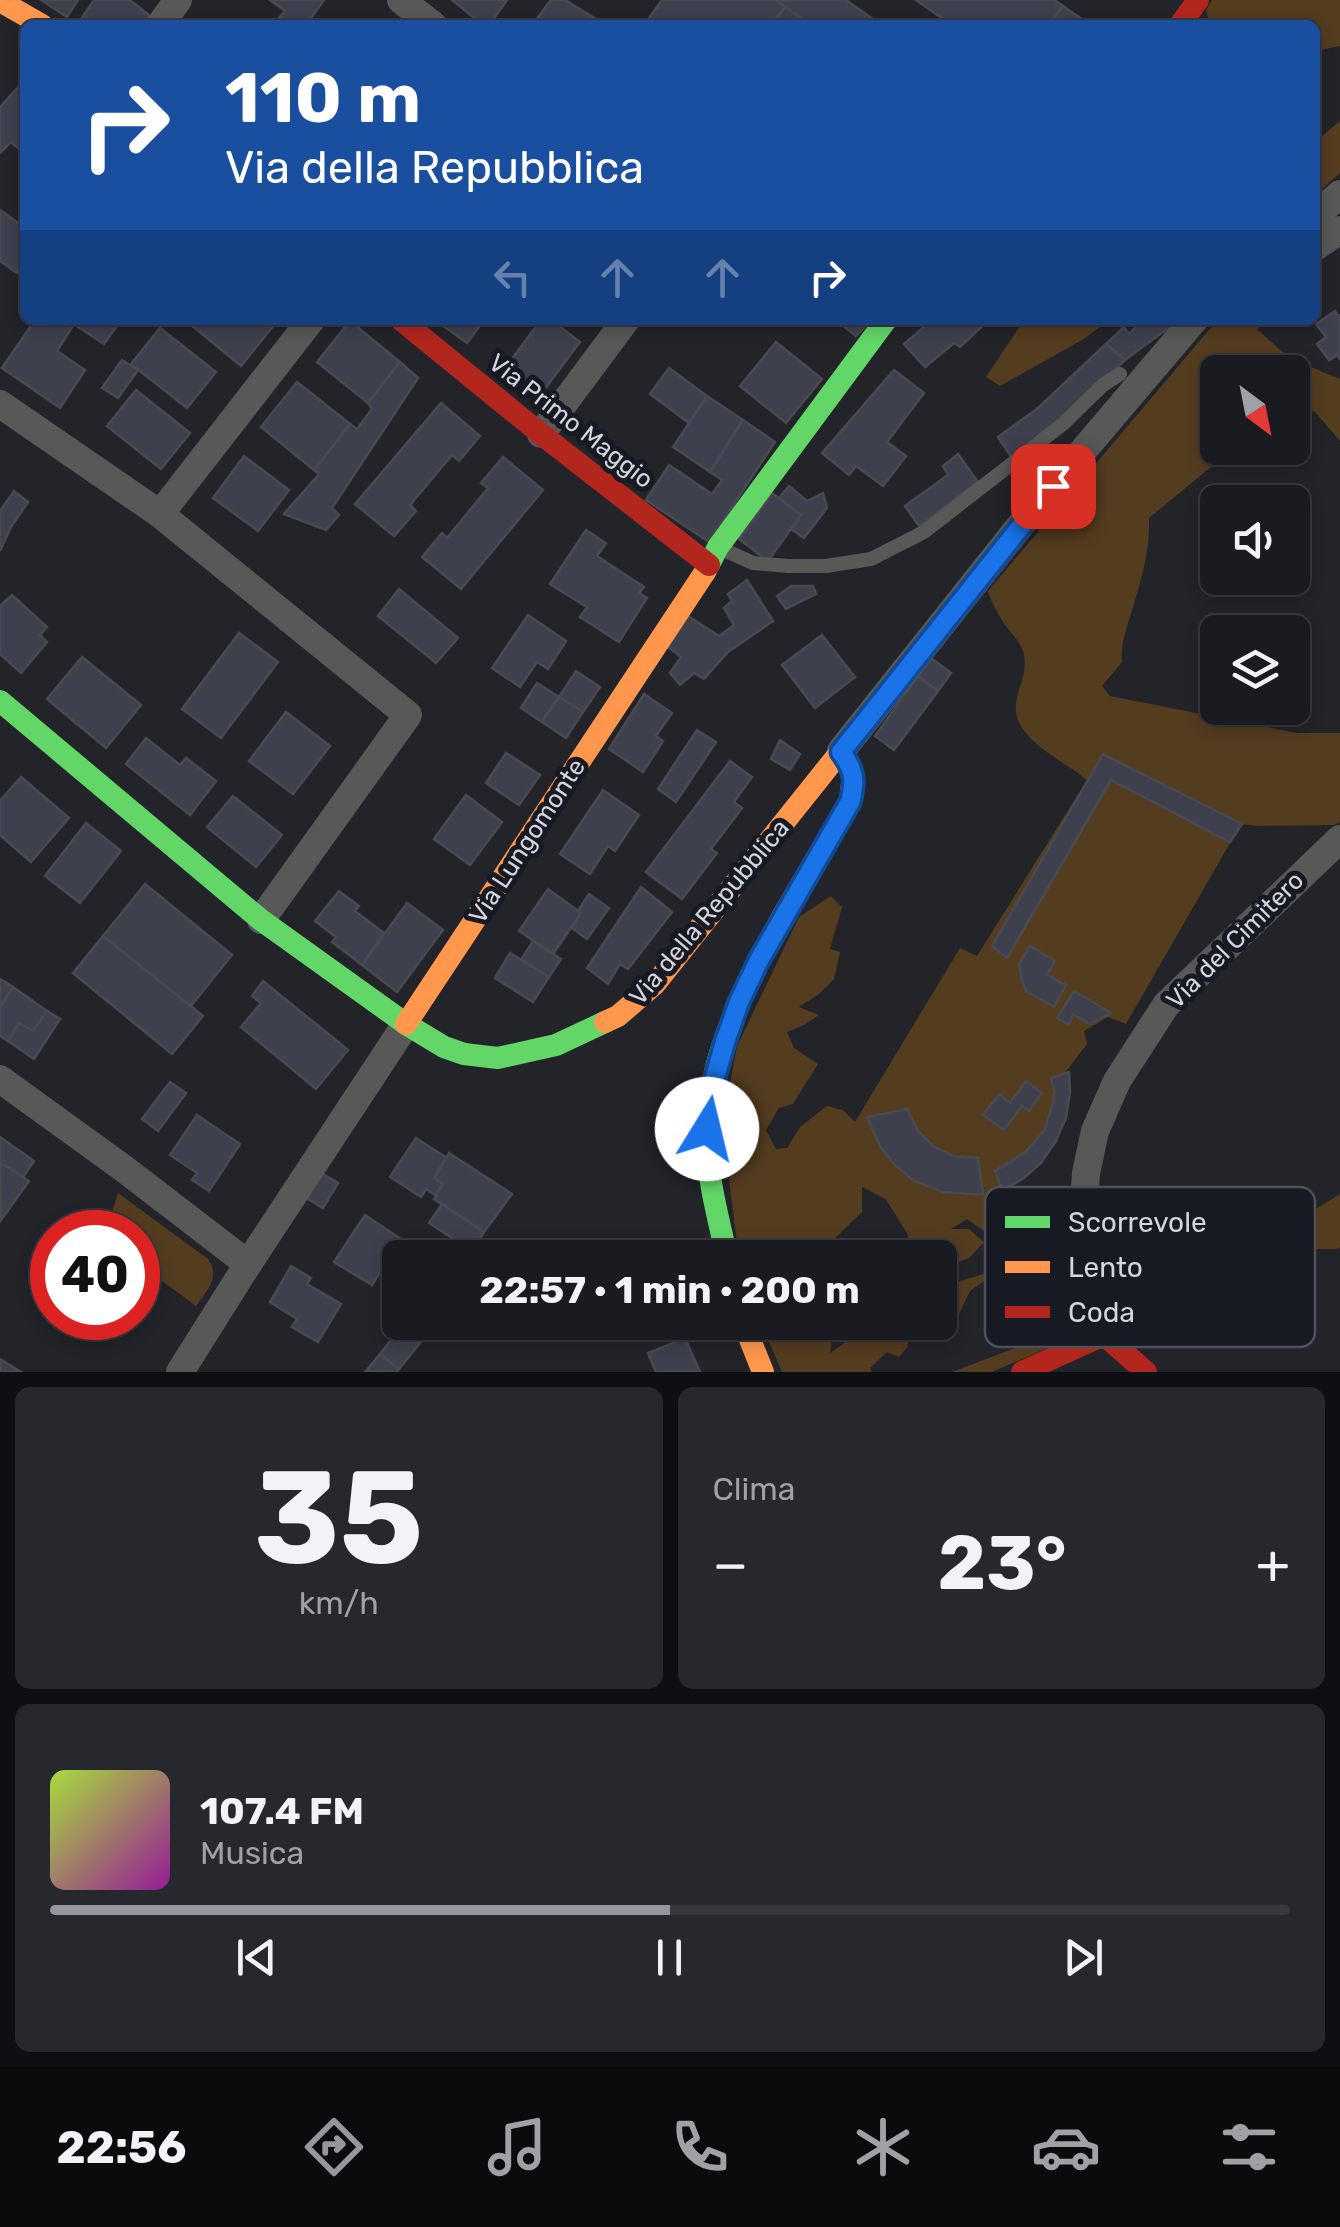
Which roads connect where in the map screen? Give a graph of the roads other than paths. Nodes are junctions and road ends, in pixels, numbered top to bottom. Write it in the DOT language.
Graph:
graph roads {
  1 [pos="400,0"];
  2 [pos="0,1"];
  3 [pos="33,20"];
  4 [pos="426,20"];
  5 [pos="1340,194"];
  6 [pos="1320,212"];
  7 [pos="307,325"];
  8 [pos="406,325"];
  9 [pos="622,325"];
  10 [pos="882,325"];
  11 [pos="1190,325"];
  12 [pos="1120,374"];
  13 [pos="0,404"];
  14 [pos="542,434"];
  15 [pos="160,514"];
  16 [pos="714,556"];
  17 [pos="0,701"];
  18 [pos="841,752"];
  19 [pos="1340,839"];
  20 [pos="260,920"];
  21 [pos="406,1024"];
  22 [pos="0,1079"];
  23 [pos="1085,1187"];
  24 [pos="722,1240"];
  25 [pos="248,1264"];
  26 [pos="750,1340"];
  27 [pos="1079,1347"];
  28 [pos="1117,1347"];
  29 [pos="180,1372"];
  30 [pos="763,1372"];
  31 [pos="1022,1372"];
  32 [pos="1146,1372"];
  1 -- 4 [label="street"];
  2 -- 3 [label="street"];
  5 -- 6 [label="street"];
  7 -- 15 [label="street"];
  8 -- 14 [label="street, Via Primo Maggio"];
  9 -- 14 [label="street"];
  10 -- 16 [label="street, Via Lungomonte"];
  11 -- 18 [label="street, Via della Repubblica"];
  12 -- 16 [label="lane"];
  13 -- 15 [label="street"];
  14 -- 16 [label="street, Via Primo Maggio"];
  15 -- 20 [label="street"];
  16 -- 21 [label="street, Via Lungomonte"];
  17 -- 20 [label="street, Via della Repubblica"];
  18 -- 21 [label="street, Via della Repubblica"];
  18 -- 24 [label="street"];
  19 -- 23 [label="street, Via del Cimitero"];
  20 -- 21 [label="street, Via della Repubblica"];
  21 -- 25 [label="street, Via Lungomonte"];
  22 -- 25 [label="street"];
  25 -- 29 [label="street, Via Lungomonte"];
  26 -- 30 [label="street"];
  27 -- 31 [label="street"];
  28 -- 32 [label="street"];
}
